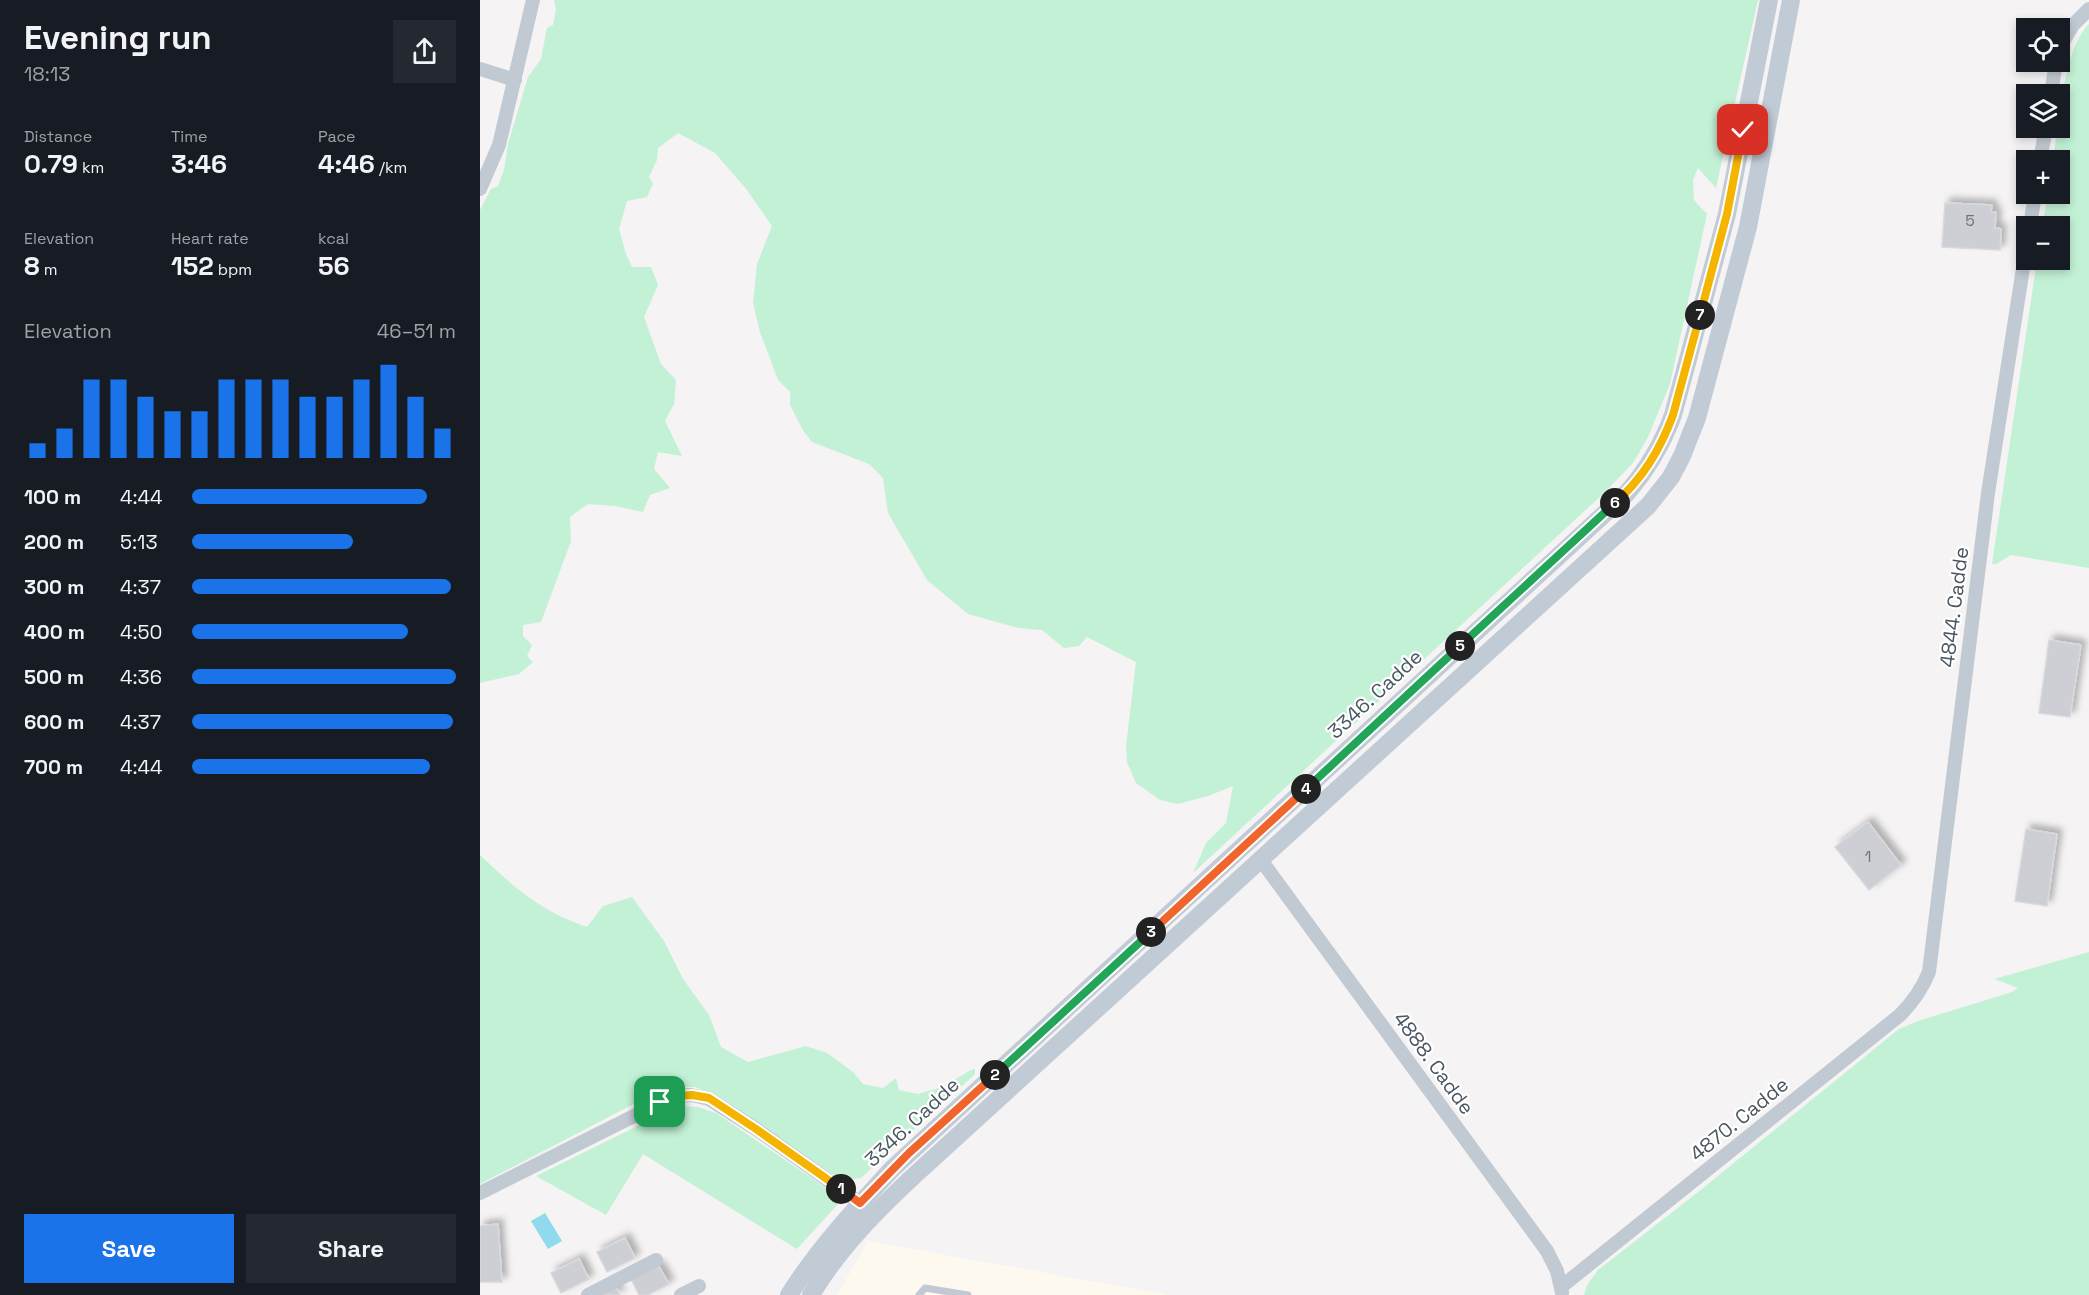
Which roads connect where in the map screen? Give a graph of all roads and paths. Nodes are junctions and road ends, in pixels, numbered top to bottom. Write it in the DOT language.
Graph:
graph roads {
  1 [pos="533,0"];
  2 [pos="1769,0"];
  3 [pos="1791,0"];
  4 [pos="2089,9"];
  5 [pos="2070,31"];
  6 [pos="480,69"];
  7 [pos="516,80"];
  8 [pos="480,189"];
  9 [pos="2023,270"];
  10 [pos="1261,860"];
  11 [pos="1929,972"];
  12 [pos="480,1193"];
  13 [pos="860,1203"];
  14 [pos="656,1260"];
  15 [pos="699,1286"];
  16 [pos="1562,1291"];
  17 [pos="588,1295"];
  18 [pos="681,1295"];
  19 [pos="789,1295"];
  20 [pos="811,1295"];
  21 [pos="919,1295"];
  22 [pos="968,1295"];
  1 -- 7 [label="street"];
  2 -- 13 [label="street, 3346. Cadde"];
  3 -- 10 [label="street, 3346. Cadde"];
  4 -- 5 [label="street"];
  6 -- 7 [label="street"];
  7 -- 8 [label="street"];
  9 -- 11 [label="street, 4844. Cadde"];
  10 -- 16 [label="street, 4888. Cadde"];
  10 -- 20 [label="street, 3346. Cadde"];
  11 -- 16 [label="street, 4870. Cadde"];
  12 -- 13 [label="street"];
  13 -- 19 [label="street, 3346. Cadde"];
  14 -- 17 [label="street"];
  15 -- 18 [label="street"];
  21 -- 22 [label="lane"];
}
